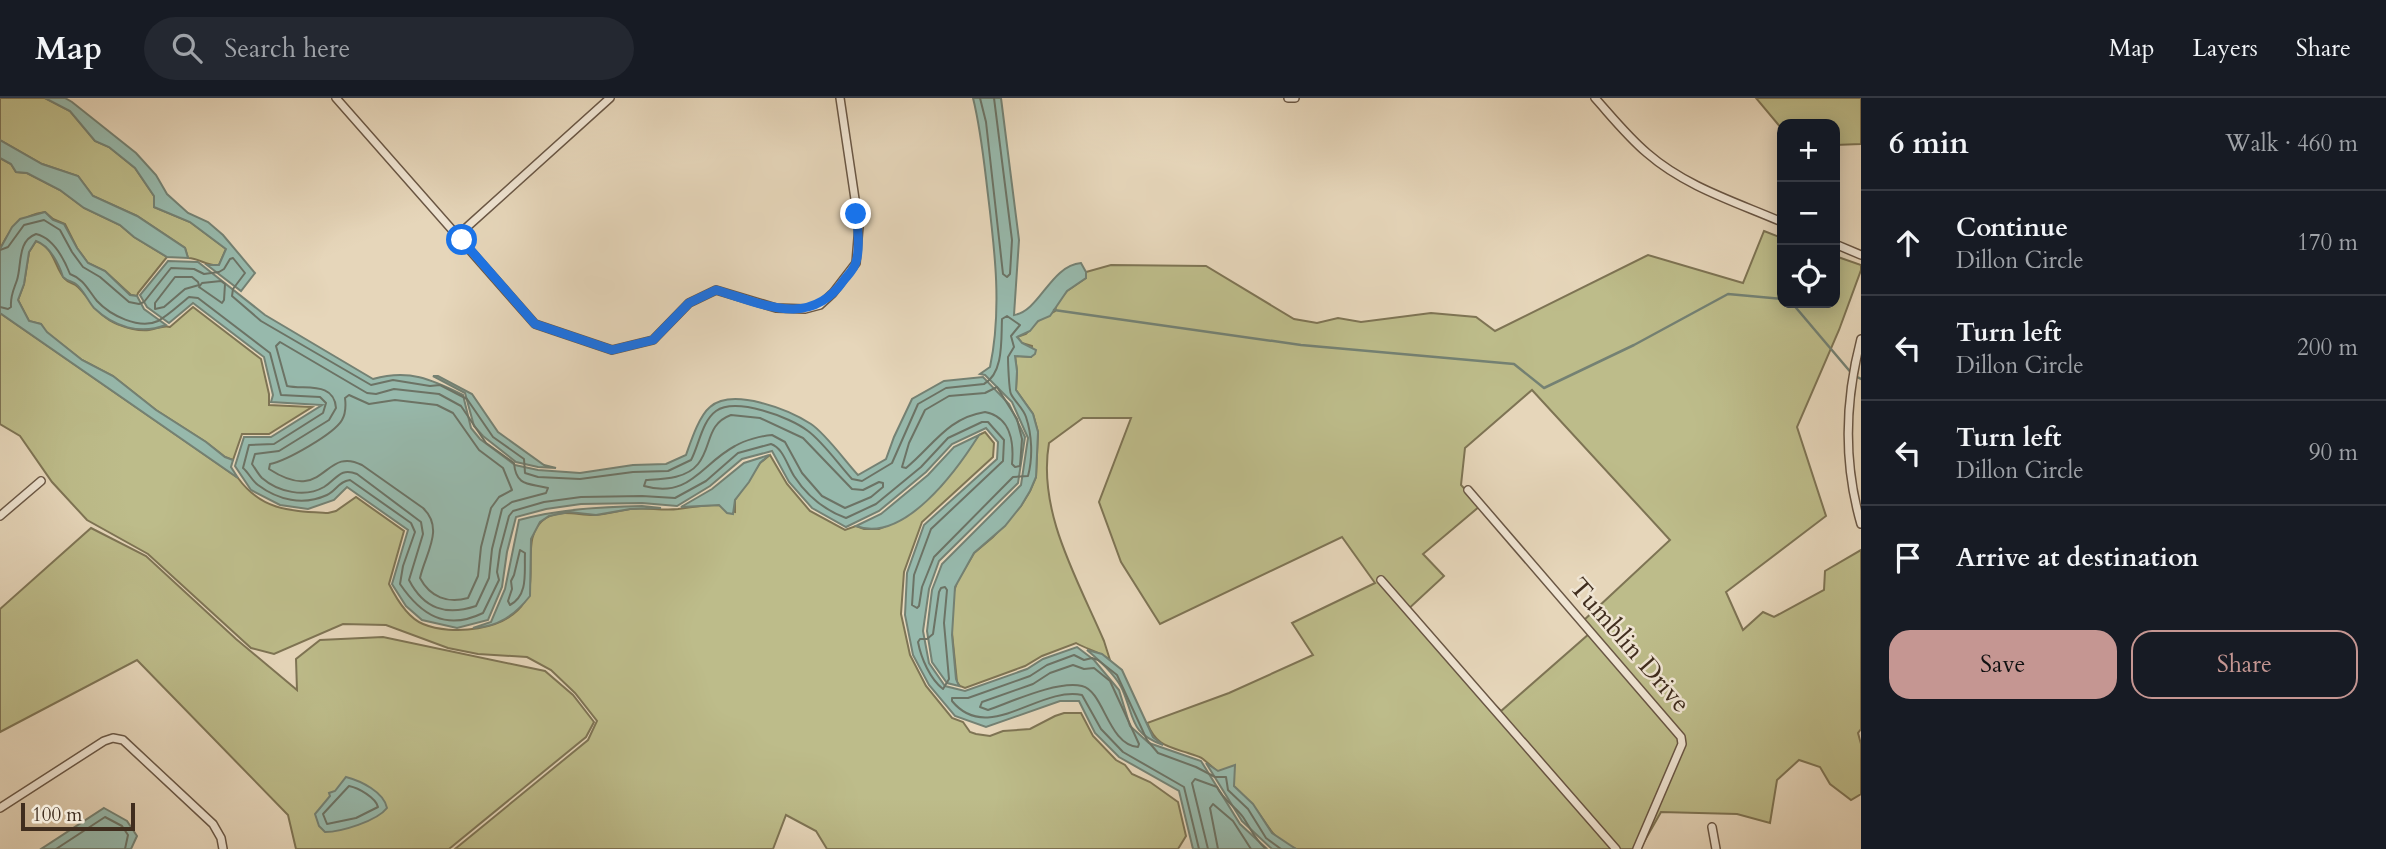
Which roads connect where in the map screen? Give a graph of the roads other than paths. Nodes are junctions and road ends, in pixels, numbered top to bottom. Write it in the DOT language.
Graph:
graph roads {
  1 [pos="337,98"];
  2 [pos="610,98"];
  3 [pos="840,98"];
  4 [pos="1288,98"];
  5 [pos="1295,98"];
  6 [pos="1595,98"];
  7 [pos="1777,220"];
  8 [pos="457,236"];
  9 [pos="1837,245"];
  10 [pos="1861,255"];
  11 [pos="1861,339"];
  12 [pos="41,481"];
  13 [pos="1468,490"];
  14 [pos="1857,490"];
  15 [pos="0,516"];
  16 [pos="1861,524"];
  17 [pos="1381,580"];
  18 [pos="0,808"];
  19 [pos="1712,827"];
  20 [pos="223,849"];
  21 [pos="1616,849"];
  22 [pos="1637,849"];
  23 [pos="1716,849"];
  1 -- 8 [label="street"];
  2 -- 8 [label="street"];
  3 -- 8 [label="street"];
  4 -- 5 [label="street"];
  6 -- 7 [label="street"];
  9 -- 10 [label="street"];
  11 -- 14 [label="street"];
  12 -- 15 [label="street"];
  13 -- 22 [label="street, Tumblin Drive"];
  14 -- 16 [label="street"];
  17 -- 21 [label="street"];
  18 -- 20 [label="street"];
  19 -- 23 [label="street"];
}
